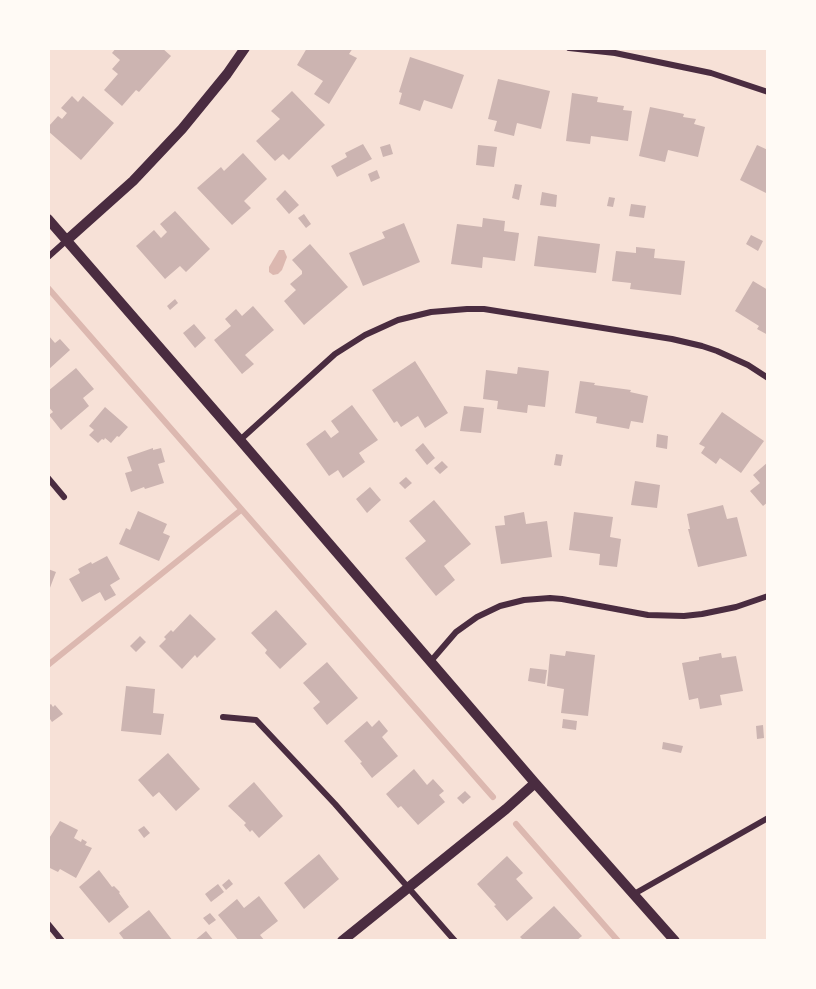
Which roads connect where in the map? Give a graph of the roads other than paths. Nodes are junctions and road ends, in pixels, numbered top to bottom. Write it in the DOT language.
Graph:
graph roads {
  1 [pos="245,48"];
  2 [pos="569,48"];
  3 [pos="615,51"];
  4 [pos="768,92"];
  5 [pos="48,219"];
  6 [pos="67,240"];
  7 [pos="48,257"];
  8 [pos="768,378"];
  9 [pos="240,440"];
  10 [pos="48,478"];
  11 [pos="64,497"];
  12 [pos="768,596"];
  13 [pos="431,661"];
  14 [pos="223,717"];
  15 [pos="535,783"];
  16 [pos="768,818"];
  17 [pos="409,888"];
  18 [pos="634,894"];
  19 [pos="48,924"];
  20 [pos="62,941"];
  21 [pos="342,941"];
  22 [pos="455,941"];
  23 [pos="675,941"];
  1 -- 6 [label="street"];
  2 -- 3 [label="street"];
  3 -- 4 [label="street"];
  5 -- 6 [label="street"];
  6 -- 7 [label="street"];
  6 -- 9 [label="street"];
  8 -- 9 [label="street"];
  9 -- 13 [label="street"];
  10 -- 11 [label="street"];
  12 -- 13 [label="street"];
  13 -- 15 [label="street"];
  14 -- 17 [label="street"];
  15 -- 17 [label="street"];
  15 -- 18 [label="street"];
  16 -- 18 [label="street"];
  17 -- 21 [label="street"];
  17 -- 22 [label="street"];
  18 -- 23 [label="street"];
  19 -- 20 [label="street"];
}
